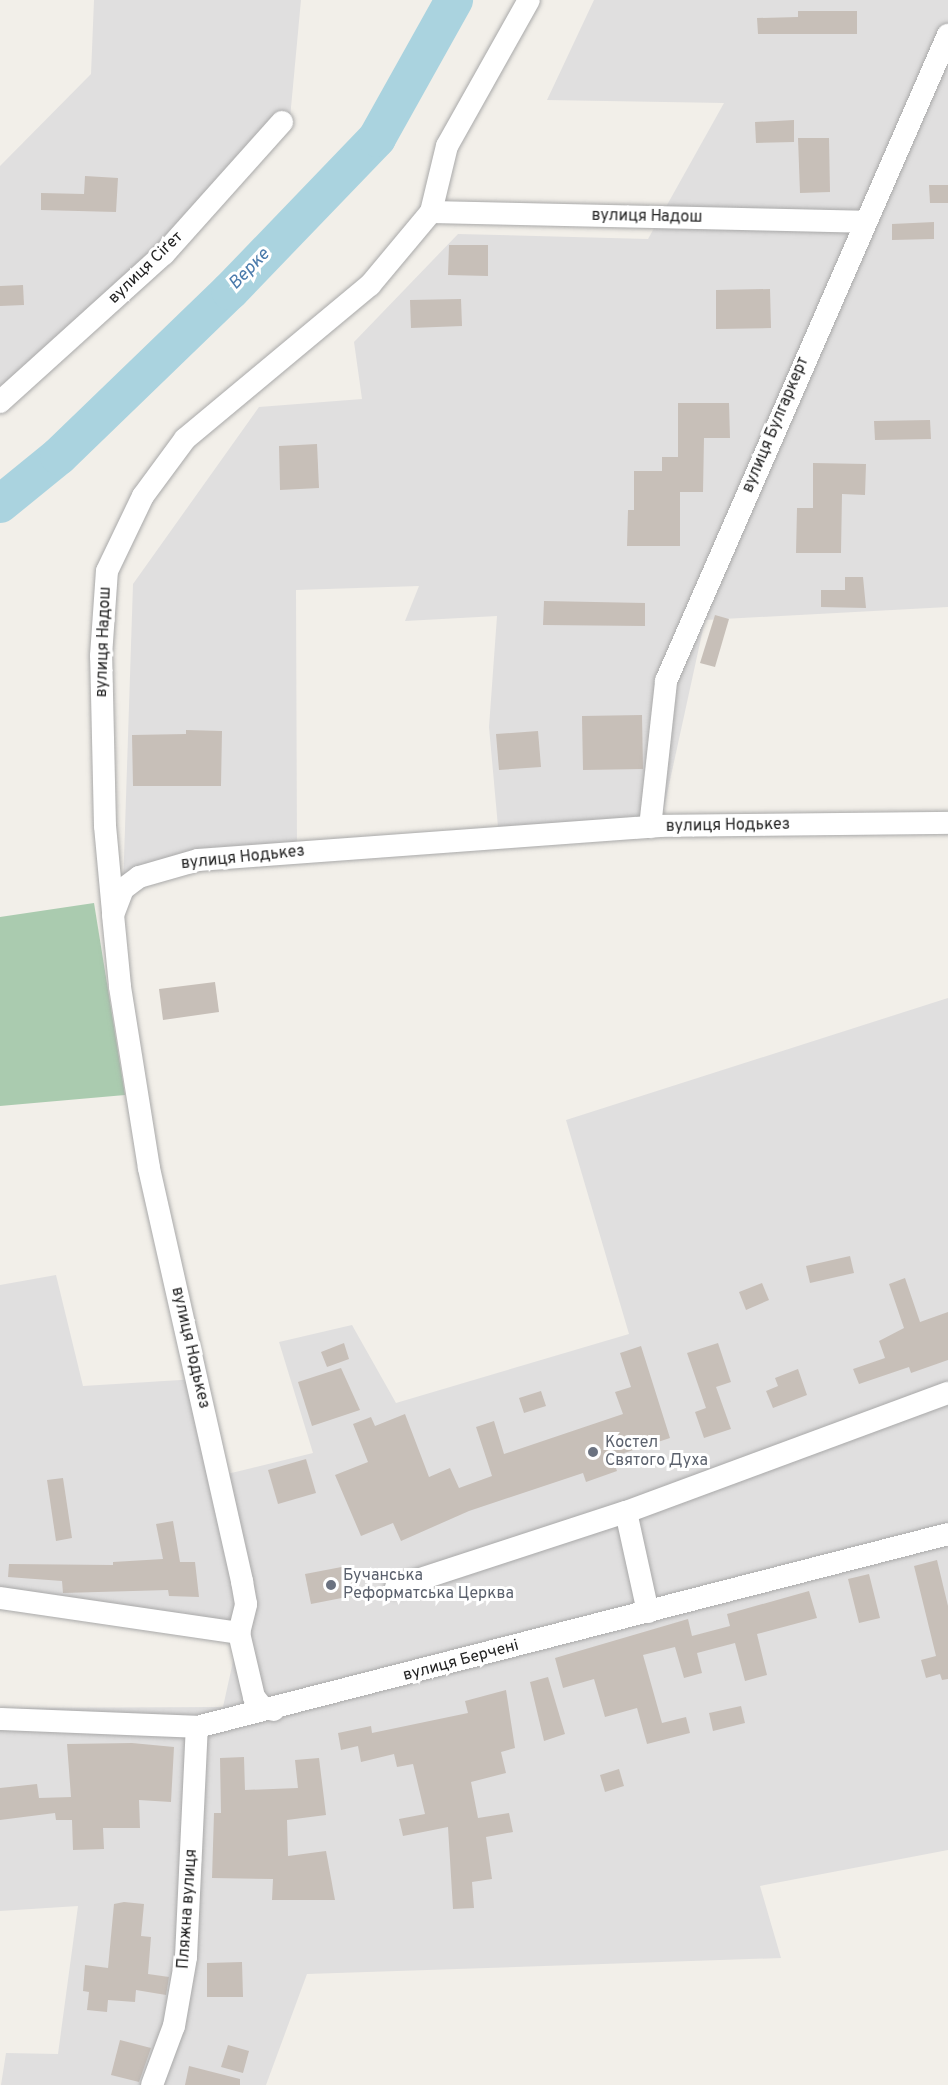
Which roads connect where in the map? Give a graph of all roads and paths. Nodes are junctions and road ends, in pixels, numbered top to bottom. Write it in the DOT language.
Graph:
graph roads {
  1 [pos="529,0"];
  2 [pos="948,35"];
  3 [pos="282,122"];
  4 [pos="431,212"];
  5 [pos="864,222"];
  6 [pos="0,402"];
  7 [pos="948,823"];
  8 [pos="650,827"];
  9 [pos="113,915"];
  10 [pos="948,1393"];
  11 [pos="626,1512"];
  12 [pos="948,1534"];
  13 [pos="396,1587"];
  14 [pos="0,1598"];
  15 [pos="648,1612"];
  16 [pos="239,1633"];
  17 [pos="274,1710"];
  18 [pos="0,1719"];
  19 [pos="197,1727"];
  20 [pos="152,2085"];
  1 -- 4 [label="street, вулиця Надош"];
  2 -- 5 [label="street, вулиця Булгаркерт"];
  3 -- 6 [label="street, вулиця Сіґет"];
  4 -- 5 [label="street, вулиця Надош"];
  4 -- 9 [label="street, вулиця Надош"];
  5 -- 8 [label="street, вулиця Булгаркерт"];
  7 -- 8 [label="street, вулиця Нодькез"];
  8 -- 9 [label="street, вулиця Нодькез"];
  9 -- 16 [label="street, вулиця Нодькез"];
  10 -- 11 [label="street"];
  11 -- 13 [label="street"];
  11 -- 15 [label="street"];
  12 -- 15 [label="street, вулиця Берчені"];
  14 -- 16 [label="street"];
  15 -- 17 [label="street, вулиця Берчені"];
  16 -- 17 [label="street"];
  17 -- 19 [label="street, вулиця Берчені"];
  18 -- 19 [label="street, вулиця Берчені"];
  19 -- 20 [label="street, Пляжна вулиця"];
}
